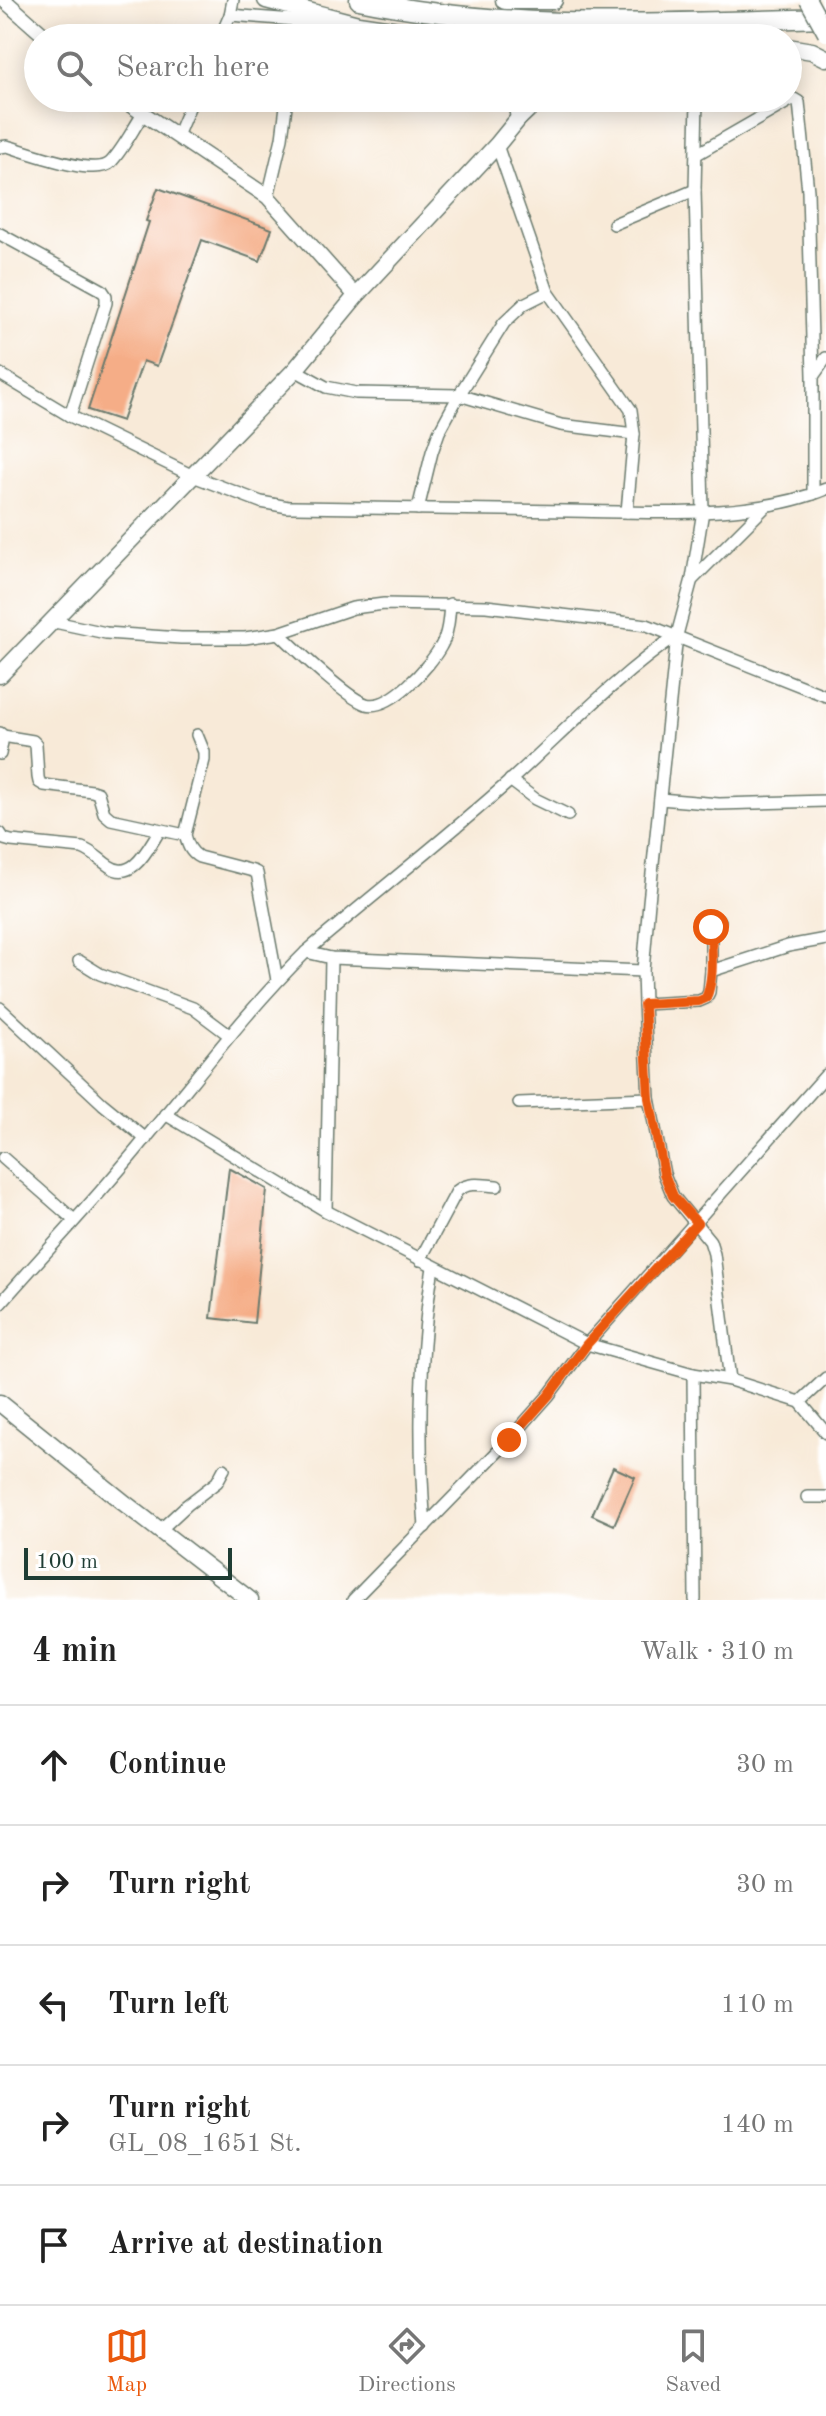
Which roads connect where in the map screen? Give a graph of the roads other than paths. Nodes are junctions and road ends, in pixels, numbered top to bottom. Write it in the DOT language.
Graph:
graph roads {
  1 [pos="4,0"];
  2 [pos="233,0"];
  3 [pos="266,0"];
  4 [pos="359,0"];
  5 [pos="505,0"];
  6 [pos="553,0"];
  7 [pos="808,0"];
  8 [pos="230,15"];
  9 [pos="826,18"];
  10 [pos="297,22"];
  11 [pos="31,24"];
  12 [pos="226,24"];
  13 [pos="311,24"];
  14 [pos="338,24"];
  15 [pos="826,33"];
  16 [pos="802,49"];
  17 [pos="826,58"];
  18 [pos="140,112"];
  19 [pos="187,112"];
  20 [pos="285,112"];
  21 [pos="518,112"];
  22 [pos="525,112"];
  23 [pos="697,112"];
  24 [pos="770,112"];
  25 [pos="800,112"];
  26 [pos="143,114"];
  27 [pos="519,118"];
  28 [pos="177,136"];
  29 [pos="497,145"];
  30 [pos="0,147"];
  31 [pos="697,154"];
  32 [pos="695,190"];
  33 [pos="268,197"];
  34 [pos="614,224"];
  35 [pos="0,234"];
  36 [pos="548,292"];
  37 [pos="356,296"];
  38 [pos="826,358"];
  39 [pos="295,370"];
  40 [pos="0,374"];
  41 [pos="813,376"];
  42 [pos="459,395"];
  43 [pos="70,416"];
  44 [pos="634,434"];
  45 [pos="193,476"];
  46 [pos="826,489"];
  47 [pos="813,494"];
  48 [pos="766,506"];
  49 [pos="418,509"];
  50 [pos="703,511"];
  51 [pos="627,512"];
  52 [pos="692,579"];
  53 [pos="450,604"];
  54 [pos="50,621"];
  55 [pos="279,633"];
  56 [pos="677,635"];
  57 [pos="0,675"];
  58 [pos="826,696"];
  59 [pos="2,734"];
  60 [pos="197,735"];
  61 [pos="0,754"];
  62 [pos="510,780"];
  63 [pos="660,799"];
  64 [pos="826,801"];
  65 [pos="568,815"];
  66 [pos="160,830"];
  67 [pos="0,833"];
  68 [pos="185,835"];
  69 [pos="720,921"];
  70 [pos="826,939"];
  71 [pos="306,952"];
  72 [pos="331,958"];
  73 [pos="79,961"];
  74 [pos="643,971"];
  75 [pos="711,971"];
  76 [pos="277,980"];
  77 [pos="644,1004"];
  78 [pos="0,1008"];
  79 [pos="229,1035"];
  80 [pos="826,1075"];
  81 [pos="649,1098"];
  82 [pos="519,1103"];
  83 [pos="165,1114"];
  84 [pos="146,1139"];
  85 [pos="3,1158"];
  86 [pos="497,1186"];
  87 [pos="326,1211"];
  88 [pos="74,1220"];
  89 [pos="697,1223"];
  90 [pos="420,1260"];
  91 [pos="433,1267"];
  92 [pos="0,1304"];
  93 [pos="587,1344"];
  94 [pos="693,1374"];
  95 [pos="826,1378"];
  96 [pos="730,1380"];
  97 [pos="800,1402"];
  98 [pos="0,1403"];
  99 [pos="826,1433"];
  100 [pos="224,1469"];
  101 [pos="807,1497"];
  102 [pos="826,1497"];
  103 [pos="425,1527"];
  104 [pos="160,1530"];
  105 [pos="250,1600"];
  106 [pos="353,1600"];
  107 [pos="695,1600"];
  1 -- 11 [label="street"];
  2 -- 8 [label="street"];
  3 -- 14 [label="main road"];
  4 -- 9 [label="highway"];
  5 -- 6 [label="highway"];
  7 -- 15 [label="main road, bridge"];
  8 -- 10 [label="street"];
  8 -- 12 [label="street"];
  10 -- 13 [label="street"];
  16 -- 17 [label="main road"];
  18 -- 26 [label="street"];
  19 -- 28 [label="street"];
  20 -- 33 [label="street"];
  21 -- 27 [label="main road"];
  22 -- 27 [label="main road"];
  23 -- 31 [label="street"];
  24 -- 31 [label="street"];
  25 -- 41 [label="street"];
  26 -- 28 [label="street"];
  26 -- 30 [label="street"];
  27 -- 29 [label="main road"];
  28 -- 33 [label="street"];
  29 -- 36 [label="street"];
  29 -- 37 [label="main road"];
  31 -- 32 [label="street"];
  32 -- 34 [label="street"];
  32 -- 50 [label="street"];
  33 -- 37 [label="street"];
  35 -- 43 [label="street"];
  36 -- 42 [label="street"];
  36 -- 44 [label="street"];
  37 -- 39 [label="main road"];
  38 -- 41 [label="street"];
  39 -- 42 [label="street"];
  39 -- 45 [label="main road"];
  40 -- 43 [label="street"];
  41 -- 47 [label="street"];
  42 -- 44 [label="street"];
  42 -- 49 [label="street"];
  43 -- 45 [label="street"];
  44 -- 51 [label="street"];
  45 -- 49 [label="street"];
  45 -- 54 [label="main road"];
  46 -- 47 [label="street"];
  47 -- 48 [label="street"];
  48 -- 50 [label="street"];
  48 -- 52 [label="street"];
  49 -- 51 [label="street"];
  50 -- 51 [label="street"];
  50 -- 52 [label="street"];
  52 -- 56 [label="street"];
  53 -- 55 [label="street"];
  53 -- 55 [label="street"];
  53 -- 56 [label="street"];
  54 -- 55 [label="street"];
  54 -- 57 [label="main road"];
  56 -- 58 [label="street"];
  56 -- 62 [label="street"];
  56 -- 63 [label="street"];
  59 -- 61 [label="street"];
  59 -- 66 [label="street"];
  60 -- 68 [label="street"];
  62 -- 65 [label="street"];
  62 -- 71 [label="street"];
  63 -- 64 [label="street"];
  63 -- 74 [label="street"];
  66 -- 67 [label="street"];
  66 -- 68 [label="street"];
  68 -- 76 [label="street"];
  69 -- 75 [label="street"];
  70 -- 75 [label="street"];
  71 -- 72 [label="street"];
  71 -- 76 [label="street"];
  72 -- 74 [label="street"];
  72 -- 87 [label="street"];
  73 -- 79 [label="street"];
  74 -- 77 [label="street"];
  75 -- 77 [label="street"];
  76 -- 79 [label="street"];
  77 -- 81 [label="street"];
  78 -- 84 [label="street"];
  79 -- 83 [label="street"];
  80 -- 89 [label="street"];
  81 -- 82 [label="street"];
  81 -- 89 [label="street"];
  83 -- 84 [label="street"];
  83 -- 87 [label="street"];
  84 -- 88 [label="street"];
  85 -- 88 [label="street"];
  86 -- 90 [label="street"];
  87 -- 90 [label="street"];
  88 -- 92 [label="street"];
  89 -- 93 [label="street"];
  89 -- 96 [label="street"];
  90 -- 91 [label="street"];
  91 -- 93 [label="street"];
  91 -- 103 [label="street"];
  93 -- 94 [label="street"];
  93 -- 103 [label="street"];
  94 -- 96 [label="street"];
  94 -- 107 [label="street"];
  95 -- 97 [label="street"];
  96 -- 97 [label="street"];
  97 -- 99 [label="street"];
  98 -- 104 [label="main road"];
  100 -- 104 [label="street"];
  101 -- 102 [label="street"];
  103 -- 106 [label="street"];
  104 -- 105 [label="main road"];
}
